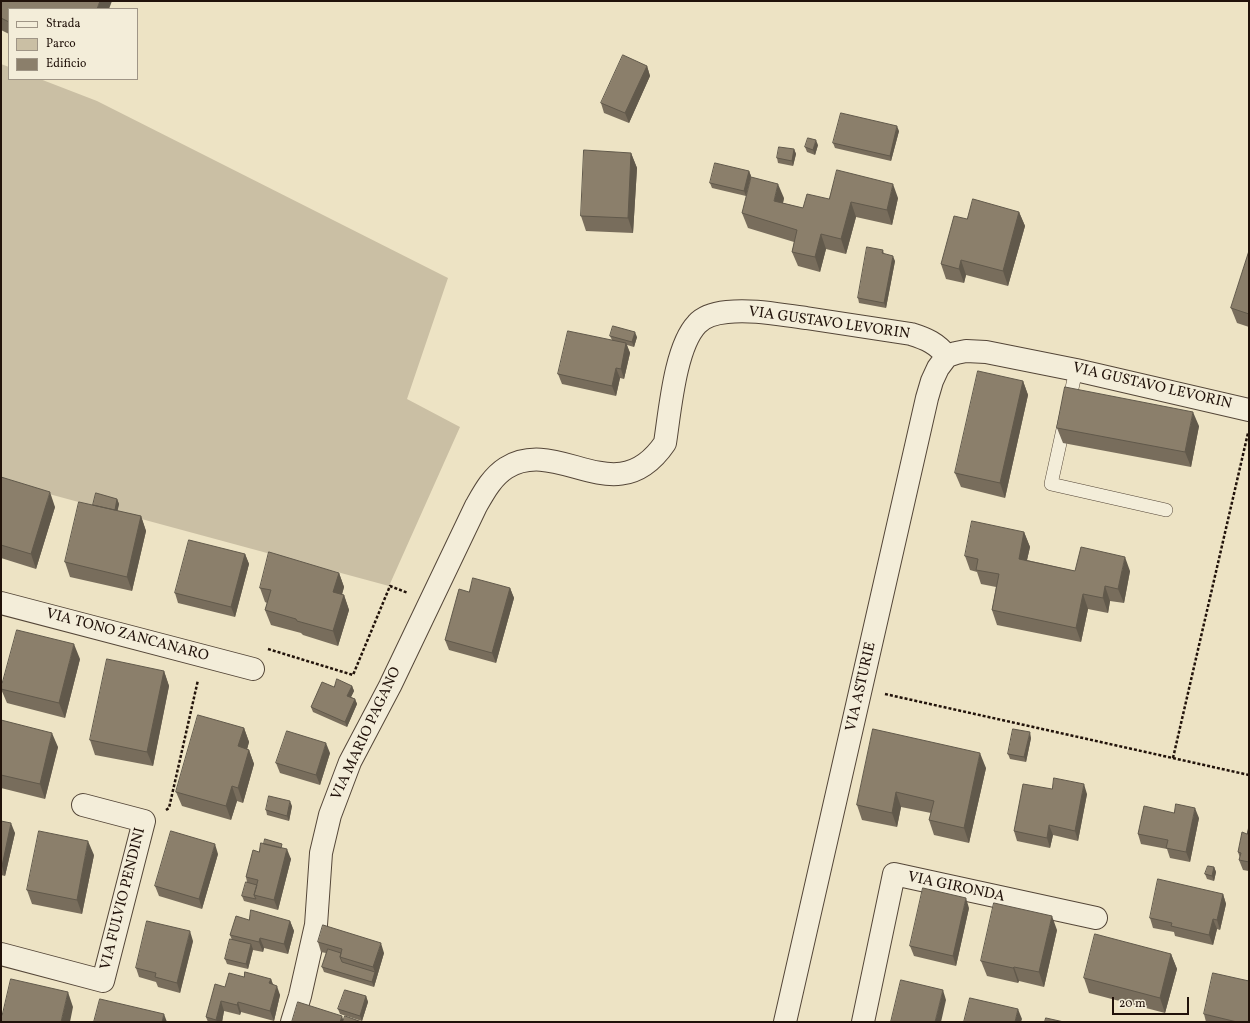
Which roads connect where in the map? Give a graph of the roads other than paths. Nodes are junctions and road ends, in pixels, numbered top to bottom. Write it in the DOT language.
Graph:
graph roads {
  1 [pos="947,356"];
  2 [pos="1076,370"];
  3 [pos="1249,410"];
  4 [pos="505,468"];
  5 [pos="1166,510"];
  6 [pos="1,603"];
  7 [pos="253,669"];
  8 [pos="83,805"];
  9 [pos="1096,918"];
  10 [pos="1,954"];
  11 [pos="292,1022"];
  12 [pos="785,1022"];
  13 [pos="863,1022"];
  1 -- 2 [label="street, VIA GUSTAVO LEVORIN"];
  1 -- 4 [label="street, VIA GUSTAVO LEVORIN"];
  1 -- 12 [label="street, VIA ASTURIE"];
  2 -- 3 [label="street, VIA GUSTAVO LEVORIN"];
  2 -- 5 [label="lane"];
  4 -- 11 [label="street, VIA MARIO PAGANO"];
  6 -- 7 [label="street, VIA TONO ZANCANARO"];
  8 -- 10 [label="street, VIA FULVIO PENDINI"];
  9 -- 13 [label="street, VIA GIRONDA"];
}
